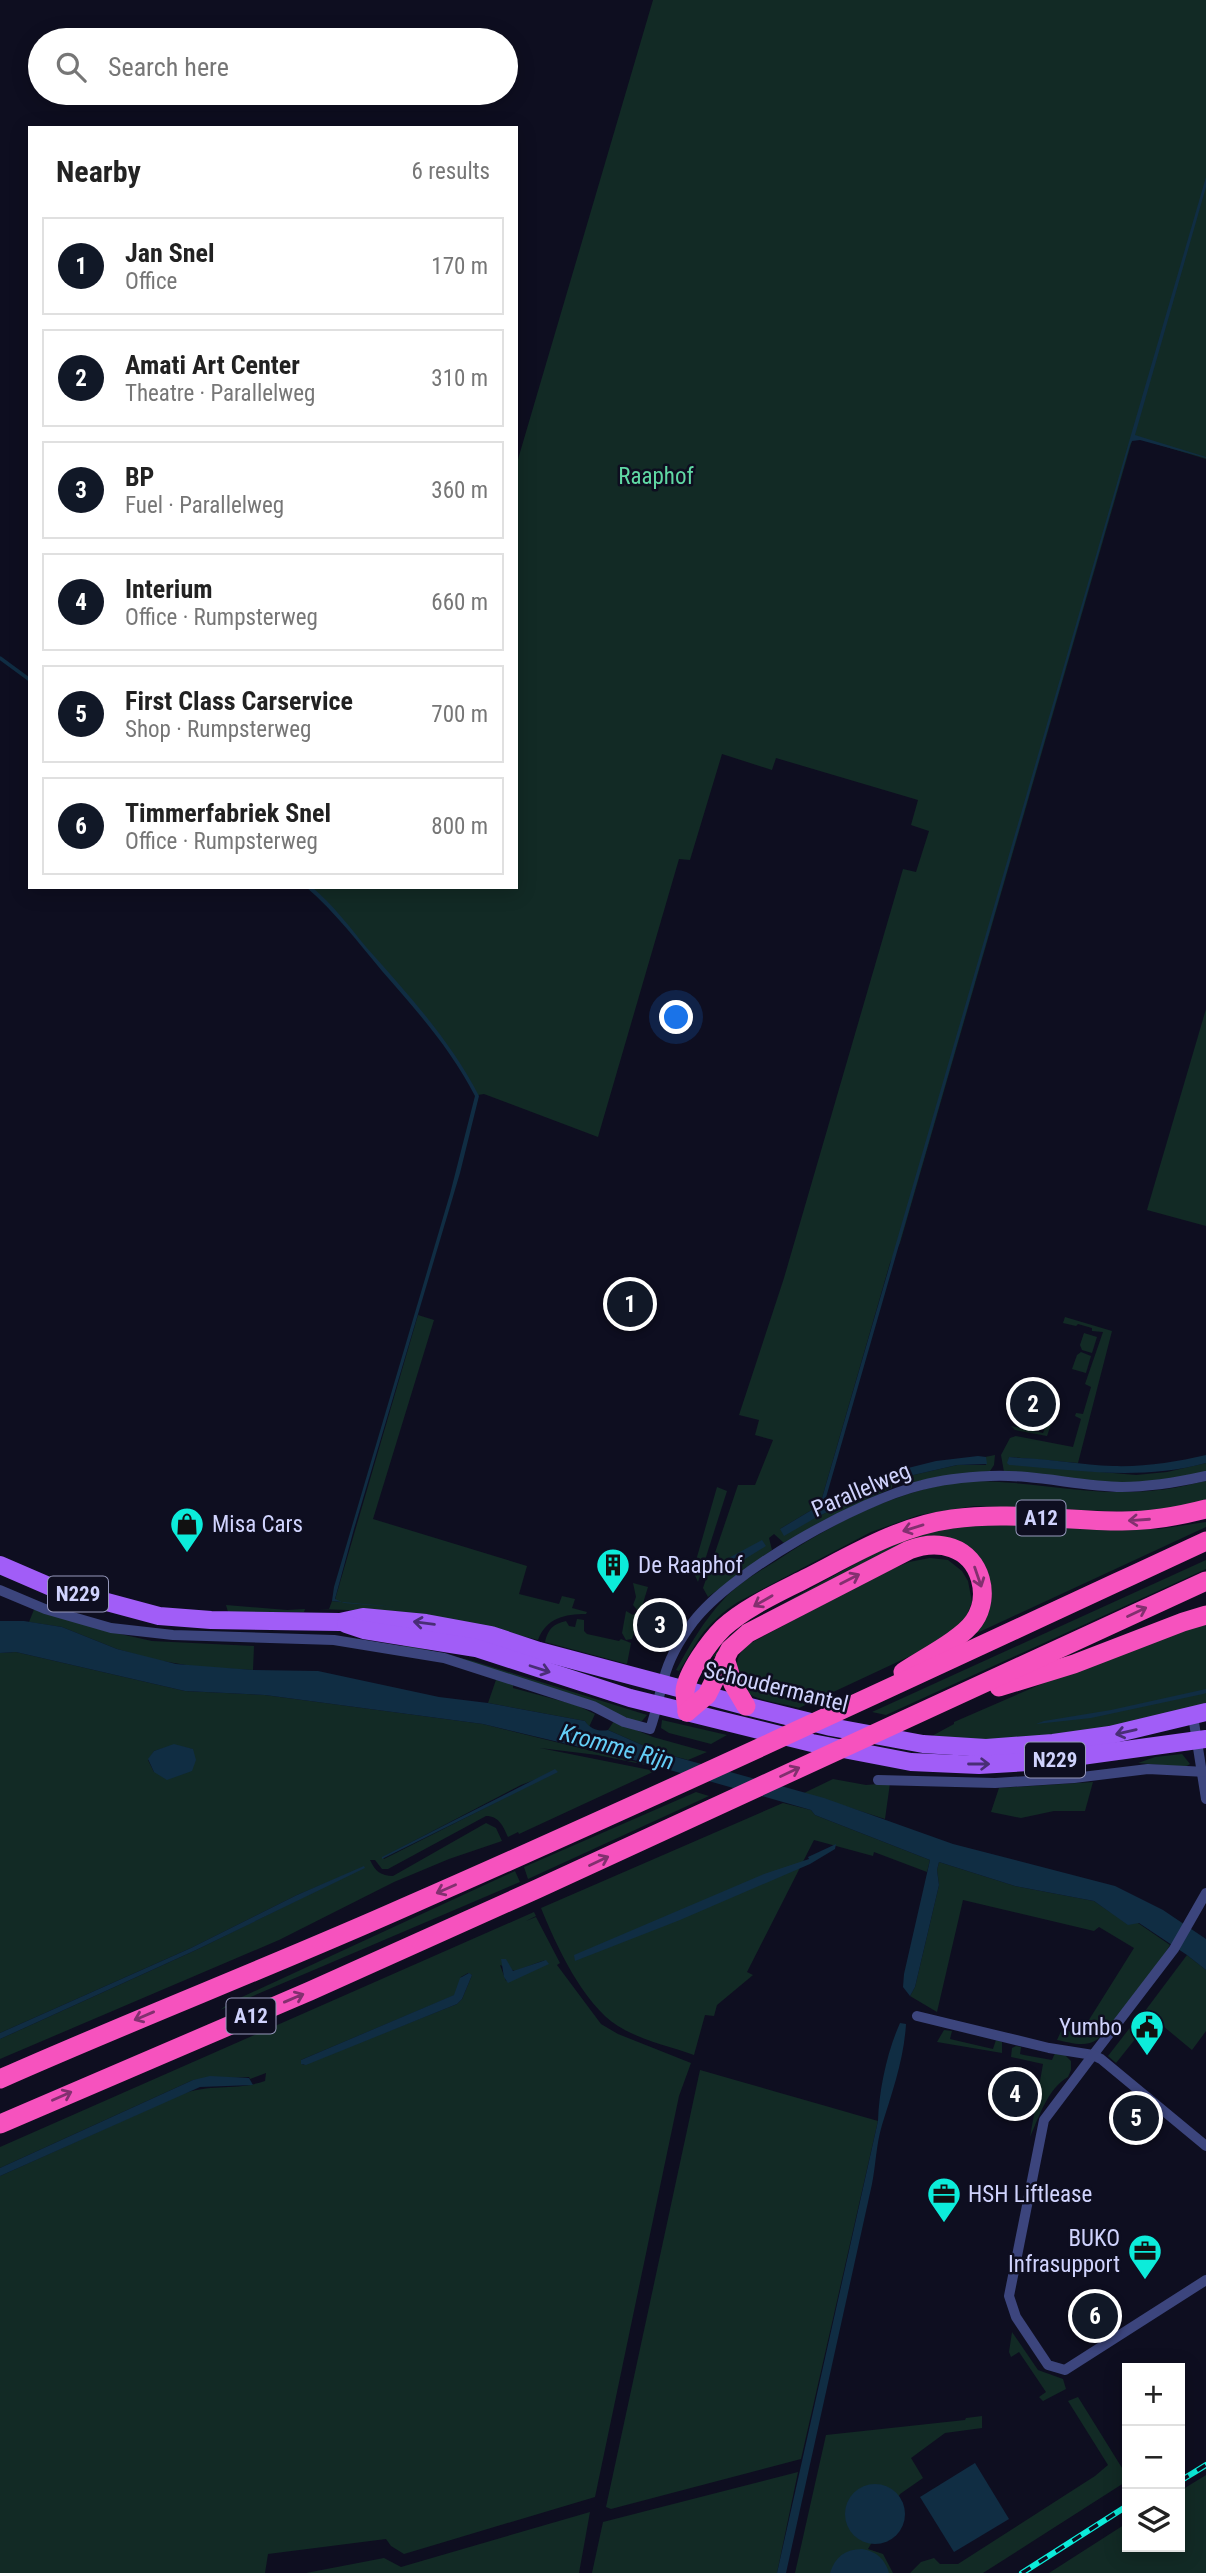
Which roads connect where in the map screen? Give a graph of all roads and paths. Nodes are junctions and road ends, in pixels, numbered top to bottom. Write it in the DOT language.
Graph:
graph roads {
  1 [pos="1206,1476"];
  2 [pos="1206,1509"];
  3 [pos="1206,1541"];
  4 [pos="0,1565"];
  5 [pos="1206,1581"];
  6 [pos="0,1590"];
  7 [pos="1206,1615"];
  8 [pos="340,1622"];
  9 [pos="173,1626"];
  10 [pos="725,1658"];
  11 [pos="663,1683"];
  12 [pos="685,1689"];
  13 [pos="707,1695"];
  14 [pos="657,1704"];
  15 [pos="746,1706"];
  16 [pos="849,1707"];
  17 [pos="931,1707"];
  18 [pos="687,1712"];
  19 [pos="1199,1714"];
  20 [pos="1202,1740"];
  21 [pos="1205,1772"];
  22 [pos="878,1780"];
  23 [pos="1206,1800"];
  24 [pos="1206,1893"];
  25 [pos="917,2017"];
  26 [pos="1093,2055"];
  27 [pos="0,2079"];
  28 [pos="0,2124"];
  29 [pos="1206,2146"];
  30 [pos="1206,2280"];
  1 -- 11 [label="street, Parallelweg"];
  2 -- 12 [label="highway, A12, one-way"];
  3 -- 16 [label="highway, A12"];
  4 -- 9 [label="main road, Schoudermantel / N229"];
  17 -- 5 [label="highway, A12, one-way"];
  6 -- 9 [label="street, Schoudermantel"];
  7 -- 17 [label="highway, A12"];
  8 -- 9 [label="main road, Schoudermantel / N229"];
  11 -- 8 [label="main road, Schoudermantel / N229, one-way"];
  8 -- 14 [label="main road, Schoudermantel / N229, one-way"];
  9 -- 14 [label="street, Schoudermantel"];
  10 -- 13 [label="highway, A12"];
  10 -- 15 [label="highway"];
  10 -- 16 [label="highway, A12, one-way"];
  11 -- 12 [label="main road, Schoudermantel / N229"];
  11 -- 14 [label="street, Parallelweg"];
  12 -- 13 [label="main road, Schoudermantel / N229"];
  12 -- 18 [label="highway"];
  13 -- 15 [label="main road, Schoudermantel / N229"];
  13 -- 18 [label="highway"];
  14 -- 18 [label="main road, Schoudermantel / N229"];
  19 -- 15 [label="main road, Schoudermantel / N229, one-way"];
  16 -- 27 [label="highway, A12, one-way"];
  28 -- 17 [label="highway, A12, one-way"];
  18 -- 20 [label="main road, Schoudermantel / N229, one-way"];
  19 -- 20 [label="street"];
  20 -- 21 [label="street"];
  21 -- 22 [label="street"];
  21 -- 23 [label="street"];
  24 -- 26 [label="street"];
  25 -- 26 [label="street"];
  26 -- 29 [label="street"];
  26 -- 30 [label="street"];
}
